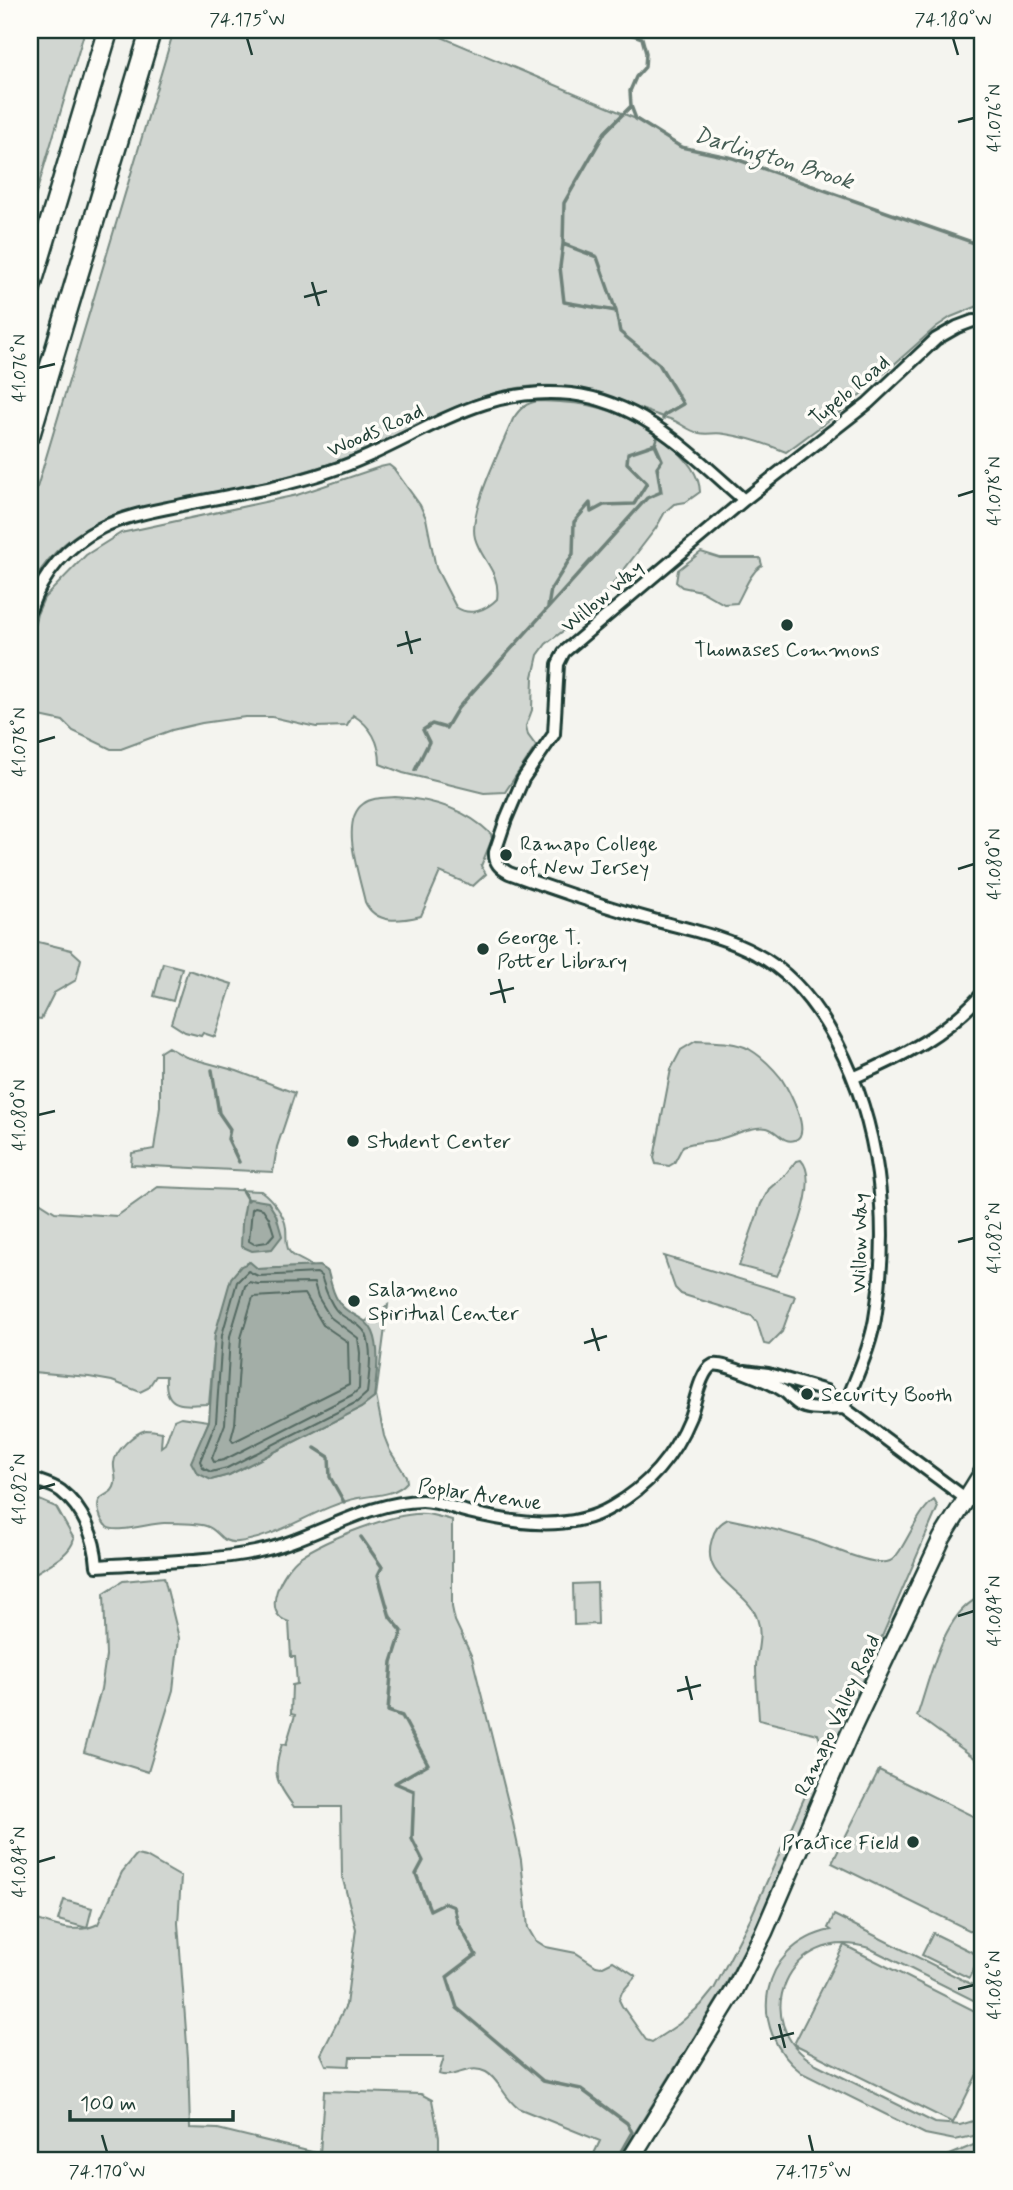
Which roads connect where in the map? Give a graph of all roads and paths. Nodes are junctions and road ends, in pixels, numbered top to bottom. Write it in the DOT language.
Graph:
graph roads {
  1 [pos="108,30"];
  2 [pos="151,30"];
  3 [pos="30,289"];
  4 [pos="983,322"];
  5 [pos="30,434"];
  6 [pos="744,500"];
  7 [pos="30,610"];
  8 [pos="983,993"];
  9 [pos="855,1077"];
  10 [pos="741,1371"];
  11 [pos="844,1408"];
  12 [pos="983,1472"];
  13 [pos="30,1478"];
  14 [pos="965,1498"];
  15 [pos="630,2160"];
  1 -- 3 [label="highway"];
  2 -- 5 [label="highway"];
  4 -- 6 [label="street, Tupelo Road"];
  6 -- 7 [label="street, Woods Road"];
  6 -- 9 [label="street, Willow Way"];
  8 -- 9 [label="street"];
  9 -- 11 [label="street, Willow Way"];
  10 -- 11 [label="street, Poplar Avenue"];
  10 -- 11 [label="street"];
  10 -- 13 [label="street, Poplar Avenue"];
  11 -- 14 [label="street, Poplar Avenue"];
  12 -- 14 [label="main road, Ramapo Valley Road"];
  14 -- 15 [label="main road, Ramapo Valley Road"];
}
